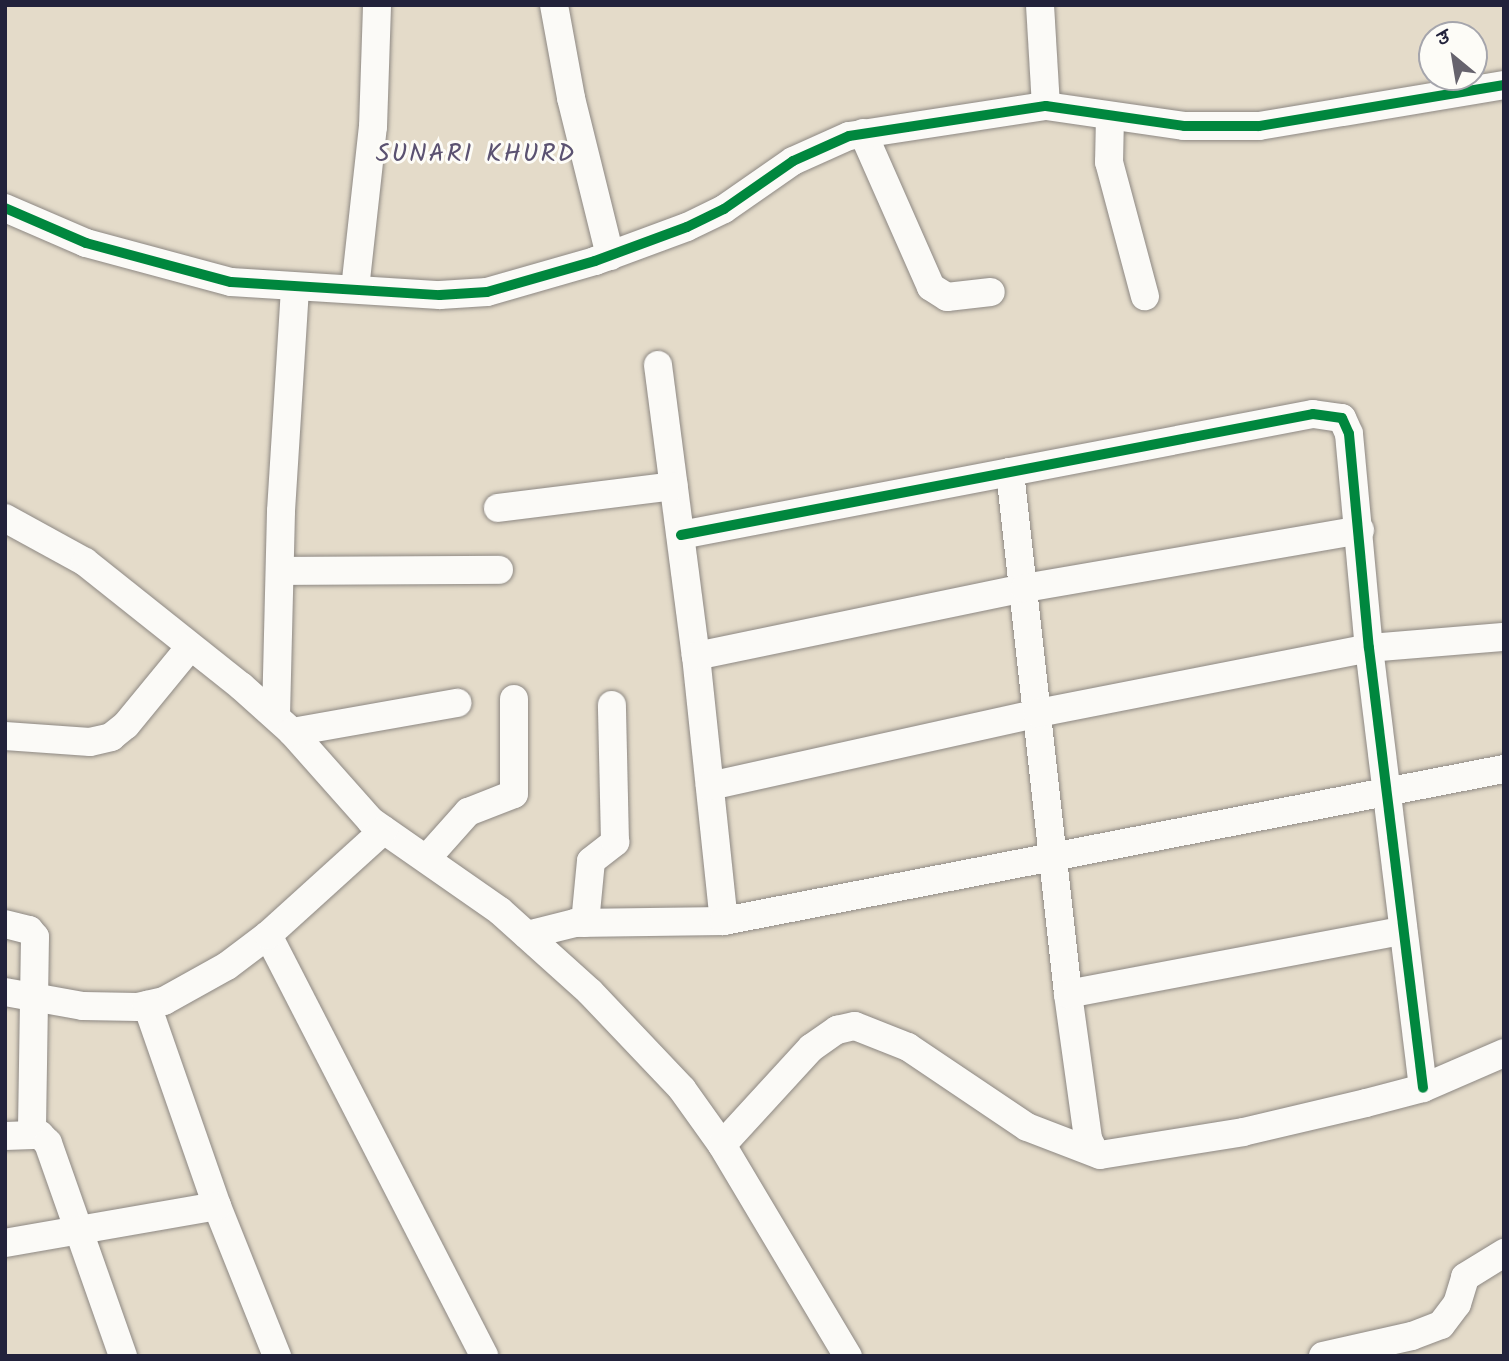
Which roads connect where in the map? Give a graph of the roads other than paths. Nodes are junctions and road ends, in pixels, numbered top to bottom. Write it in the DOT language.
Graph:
graph roads {
  1 [pos="377,5"];
  2 [pos="554,5"];
  3 [pos="1040,5"];
  4 [pos="1504,86"];
  5 [pos="1046,106"];
  6 [pos="1110,116"];
  7 [pos="863,133"];
  8 [pos="5,208"];
  9 [pos="610,256"];
  10 [pos="295,287"];
  11 [pos="355,289"];
  12 [pos="991,292"];
  13 [pos="1145,296"];
  14 [pos="657,365"];
  15 [pos="1010,472"];
  16 [pos="674,486"];
  17 [pos="498,508"];
  18 [pos="5,518"];
  19 [pos="1360,530"];
  20 [pos="681,535"];
  21 [pos="499,570"];
  22 [pos="283,571"];
  23 [pos="1025,588"];
  24 [pos="1504,637"];
  25 [pos="190,647"];
  26 [pos="1369,648"];
  27 [pos="696,656"];
  28 [pos="514,699"];
  29 [pos="457,704"];
  30 [pos="612,705"];
  31 [pos="1038,713"];
  32 [pos="284,724"];
  33 [pos="5,736"];
  34 [pos="1504,769"];
  35 [pos="710,786"];
  36 [pos="1388,791"];
  37 [pos="384,830"];
  38 [pos="1051,857"];
  39 [pos="427,858"];
  40 [pos="724,921"];
  41 [pos="585,923"];
  42 [pos="5,924"];
  43 [pos="1403,931"];
  44 [pos="527,934"];
  45 [pos="268,935"];
  46 [pos="1068,994"];
  47 [pos="18,995"];
  48 [pos="147,1005"];
  49 [pos="1504,1054"];
  50 [pos="1423,1088"];
  51 [pos="19,1135"];
  52 [pos="722,1145"];
  53 [pos="1094,1151"];
  54 [pos="217,1206"];
  55 [pos="80,1230"];
  56 [pos="5,1244"];
  57 [pos="1504,1252"];
  58 [pos="123,1356"];
  59 [pos="276,1356"];
  60 [pos="484,1356"];
  61 [pos="848,1356"];
  62 [pos="1323,1356"];
  1 -- 11 [label="street"];
  2 -- 9 [label="street"];
  3 -- 5 [label="street"];
  4 -- 6 [label="street"];
  5 -- 6 [label="street"];
  5 -- 7 [label="street"];
  6 -- 13 [label="street"];
  7 -- 9 [label="street"];
  7 -- 12 [label="street"];
  8 -- 10 [label="street"];
  9 -- 11 [label="street"];
  10 -- 11 [label="street"];
  10 -- 22 [label="street"];
  14 -- 16 [label="street"];
  15 -- 19 [label="street"];
  15 -- 20 [label="street"];
  15 -- 23 [label="street"];
  16 -- 17 [label="street"];
  16 -- 20 [label="street"];
  18 -- 25 [label="street"];
  19 -- 23 [label="street"];
  19 -- 26 [label="street"];
  20 -- 27 [label="street"];
  21 -- 22 [label="street"];
  22 -- 32 [label="street"];
  23 -- 27 [label="street"];
  23 -- 31 [label="street"];
  24 -- 26 [label="street"];
  25 -- 32 [label="street"];
  25 -- 33 [label="street"];
  26 -- 31 [label="street"];
  26 -- 36 [label="street"];
  27 -- 35 [label="street"];
  28 -- 39 [label="street"];
  29 -- 32 [label="street"];
  30 -- 41 [label="street"];
  31 -- 35 [label="street"];
  31 -- 38 [label="street"];
  32 -- 37 [label="street"];
  34 -- 36 [label="street"];
  35 -- 40 [label="street"];
  36 -- 38 [label="street"];
  36 -- 43 [label="street"];
  37 -- 39 [label="street"];
  37 -- 45 [label="street"];
  38 -- 40 [label="street"];
  38 -- 46 [label="street"];
  39 -- 44 [label="street"];
  40 -- 41 [label="street"];
  41 -- 44 [label="street"];
  42 -- 47 [label="street"];
  43 -- 46 [label="street"];
  43 -- 50 [label="street"];
  44 -- 52 [label="street"];
  45 -- 48 [label="street"];
  45 -- 60 [label="street"];
  46 -- 53 [label="street"];
  47 -- 48 [label="street"];
  47 -- 51 [label="street"];
  48 -- 54 [label="street"];
  49 -- 50 [label="street"];
  50 -- 53 [label="street"];
  51 -- 55 [label="street"];
  52 -- 53 [label="street"];
  52 -- 61 [label="street"];
  54 -- 55 [label="street"];
  54 -- 59 [label="street"];
  55 -- 56 [label="street"];
  55 -- 58 [label="street"];
  57 -- 62 [label="street"];
}
